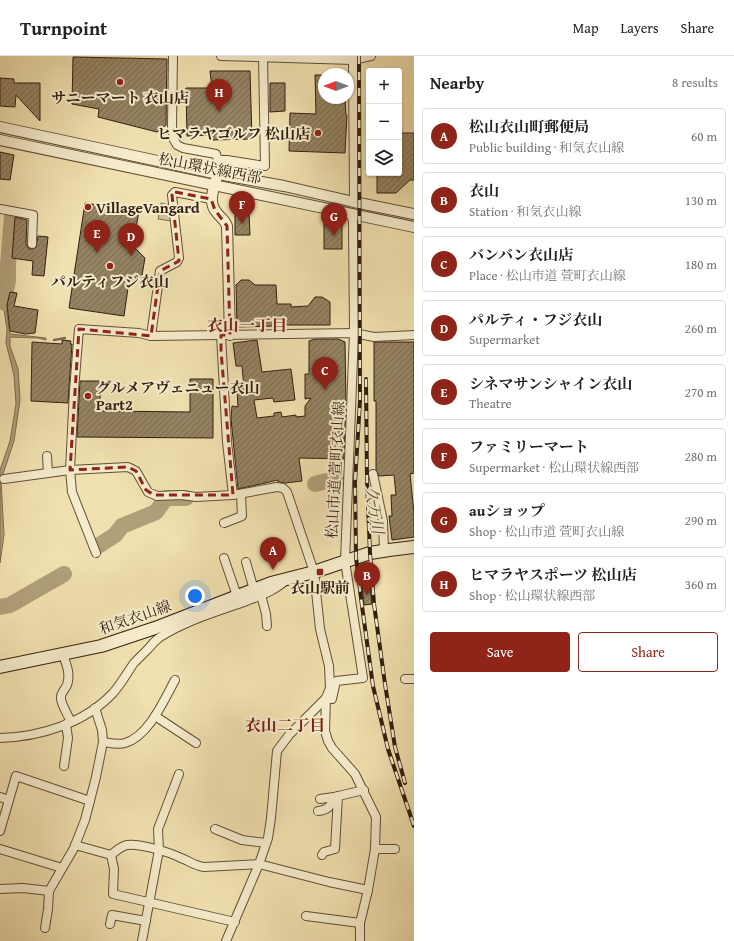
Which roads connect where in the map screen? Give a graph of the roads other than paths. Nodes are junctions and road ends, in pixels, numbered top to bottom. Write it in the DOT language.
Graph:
graph roads {
  1 [pos="172,56"];
  2 [pos="221,56"];
  3 [pos="371,56"];
  4 [pos="263,57"];
  5 [pos="353,58"];
  6 [pos="0,127"];
  7 [pos="0,140"];
  8 [pos="218,160"];
  9 [pos="218,174"];
  10 [pos="214,185"];
  11 [pos="211,199"];
  12 [pos="354,202"];
  13 [pos="0,209"];
  14 [pos="350,213"];
  15 [pos="414,214"];
  16 [pos="414,227"];
  17 [pos="32,244"];
  18 [pos="354,332"];
  19 [pos="225,335"];
  20 [pos="414,335"];
  21 [pos="151,336"];
  22 [pos="47,456"];
  23 [pos="70,470"];
  24 [pos="48,473"];
  25 [pos="373,474"];
  26 [pos="4,479"];
  27 [pos="237,495"];
  28 [pos="224,523"];
  29 [pos="414,548"];
  30 [pos="384,550"];
  31 [pos="96,553"];
  32 [pos="224,558"];
  33 [pos="345,561"];
  34 [pos="246,562"];
  35 [pos="314,572"];
  36 [pos="258,592"];
  37 [pos="237,596"];
  38 [pos="267,626"];
  39 [pos="63,654"];
  40 [pos="0,667"];
  41 [pos="405,679"];
  42 [pos="414,679"];
  43 [pos="175,680"];
  44 [pos="326,698"];
  45 [pos="95,708"];
  46 [pos="154,716"];
  47 [pos="68,723"];
  48 [pos="0,738"];
  49 [pos="103,742"];
  50 [pos="196,743"];
  51 [pos="64,766"];
  52 [pos="179,774"];
  53 [pos="364,790"];
  54 [pos="336,796"];
  55 [pos="0,797"];
  56 [pos="320,799"];
  57 [pos="9,800"];
  58 [pos="90,801"];
  59 [pos="318,811"];
  60 [pos="215,829"];
  61 [pos="0,831"];
  62 [pos="266,843"];
  63 [pos="75,845"];
  64 [pos="0,849"];
  65 [pos="375,849"];
  66 [pos="395,849"];
  67 [pos="159,850"];
  68 [pos="111,855"];
  69 [pos="322,855"];
  70 [pos="259,864"];
  71 [pos="62,868"];
  72 [pos="0,889"];
  73 [pos="368,890"];
  74 [pos="49,891"];
  75 [pos="149,903"];
  76 [pos="306,916"];
  77 [pos="146,921"];
  78 [pos="235,922"];
  79 [pos="360,923"];
  80 [pos="110,924"];
  81 [pos="45,928"];
  82 [pos="142,941"];
  83 [pos="226,941"];
  84 [pos="360,941"];
  1 -- 8 [label="street"];
  2 -- 4 [label="street"];
  3 -- 5 [label="street"];
  4 -- 5 [label="street"];
  4 -- 8 [label="street"];
  5 -- 12 [label="street"];
  6 -- 9 [label="street, 松山環状線西部"];
  7 -- 10 [label="street, 松山環状線西部"];
  8 -- 9 [label="street"];
  9 -- 10 [label="street"];
  9 -- 12 [label="street, 松山環状線西部"];
  10 -- 11 [label="street"];
  10 -- 14 [label="street, 松山環状線西部"];
  11 -- 19 [label="street"];
  11 -- 21 [label="street"];
  12 -- 15 [label="street, 松山環状線西部"];
  13 -- 17 [label="street"];
  14 -- 16 [label="street, 松山環状線西部"];
  14 -- 18 [label="street, 松山市道 萱町衣山線"];
  18 -- 19 [label="street"];
  18 -- 20 [label="street"];
  18 -- 33 [label="street, 松山市道 萱町衣山線"];
  19 -- 21 [label="street"];
  19 -- 27 [label="street"];
  21 -- 23 [label="street"];
  22 -- 24 [label="street"];
  23 -- 24 [label="street"];
  23 -- 27 [label="street"];
  23 -- 31 [label="street"];
  24 -- 26 [label="street"];
  25 -- 30 [label="street"];
  27 -- 28 [label="street"];
  27 -- 35 [label="street"];
  29 -- 30 [label="main road, 和気衣山線"];
  30 -- 33 [label="main road, 和気衣山線"];
  32 -- 37 [label="street"];
  33 -- 35 [label="main road, 和気衣山線"];
  33 -- 44 [label="street, 松山市道 萱町衣山線"];
  34 -- 36 [label="street"];
  35 -- 36 [label="main road, 和気衣山線"];
  35 -- 44 [label="street"];
  36 -- 37 [label="main road, 和気衣山線"];
  36 -- 38 [label="street"];
  36 -- 45 [label="street"];
  37 -- 39 [label="main road, 和気衣山線"];
  39 -- 40 [label="main road, 和気衣山線"];
  39 -- 47 [label="street"];
  41 -- 42 [label="street"];
  43 -- 46 [label="street"];
  44 -- 53 [label="street"];
  44 -- 62 [label="street"];
  45 -- 47 [label="street"];
  45 -- 49 [label="street"];
  46 -- 49 [label="street"];
  46 -- 50 [label="street"];
  47 -- 48 [label="street"];
  47 -- 51 [label="street"];
  49 -- 58 [label="street"];
  52 -- 67 [label="street"];
  53 -- 54 [label="street"];
  53 -- 65 [label="street"];
  54 -- 56 [label="street"];
  54 -- 59 [label="street"];
  54 -- 69 [label="street"];
  55 -- 57 [label="street"];
  57 -- 58 [label="street"];
  57 -- 61 [label="street"];
  58 -- 63 [label="street"];
  60 -- 62 [label="street"];
  62 -- 70 [label="street"];
  63 -- 68 [label="street"];
  63 -- 71 [label="street"];
  64 -- 71 [label="street"];
  65 -- 66 [label="street"];
  65 -- 73 [label="street"];
  67 -- 68 [label="street"];
  67 -- 70 [label="street"];
  67 -- 75 [label="street"];
  68 -- 75 [label="street"];
  70 -- 73 [label="street"];
  70 -- 78 [label="street"];
  71 -- 74 [label="street"];
  72 -- 74 [label="street"];
  73 -- 79 [label="street"];
  74 -- 81 [label="street"];
  75 -- 77 [label="street"];
  75 -- 78 [label="street"];
  76 -- 79 [label="street"];
  77 -- 80 [label="street"];
  77 -- 82 [label="street"];
  78 -- 83 [label="street"];
  79 -- 84 [label="street"];
}
